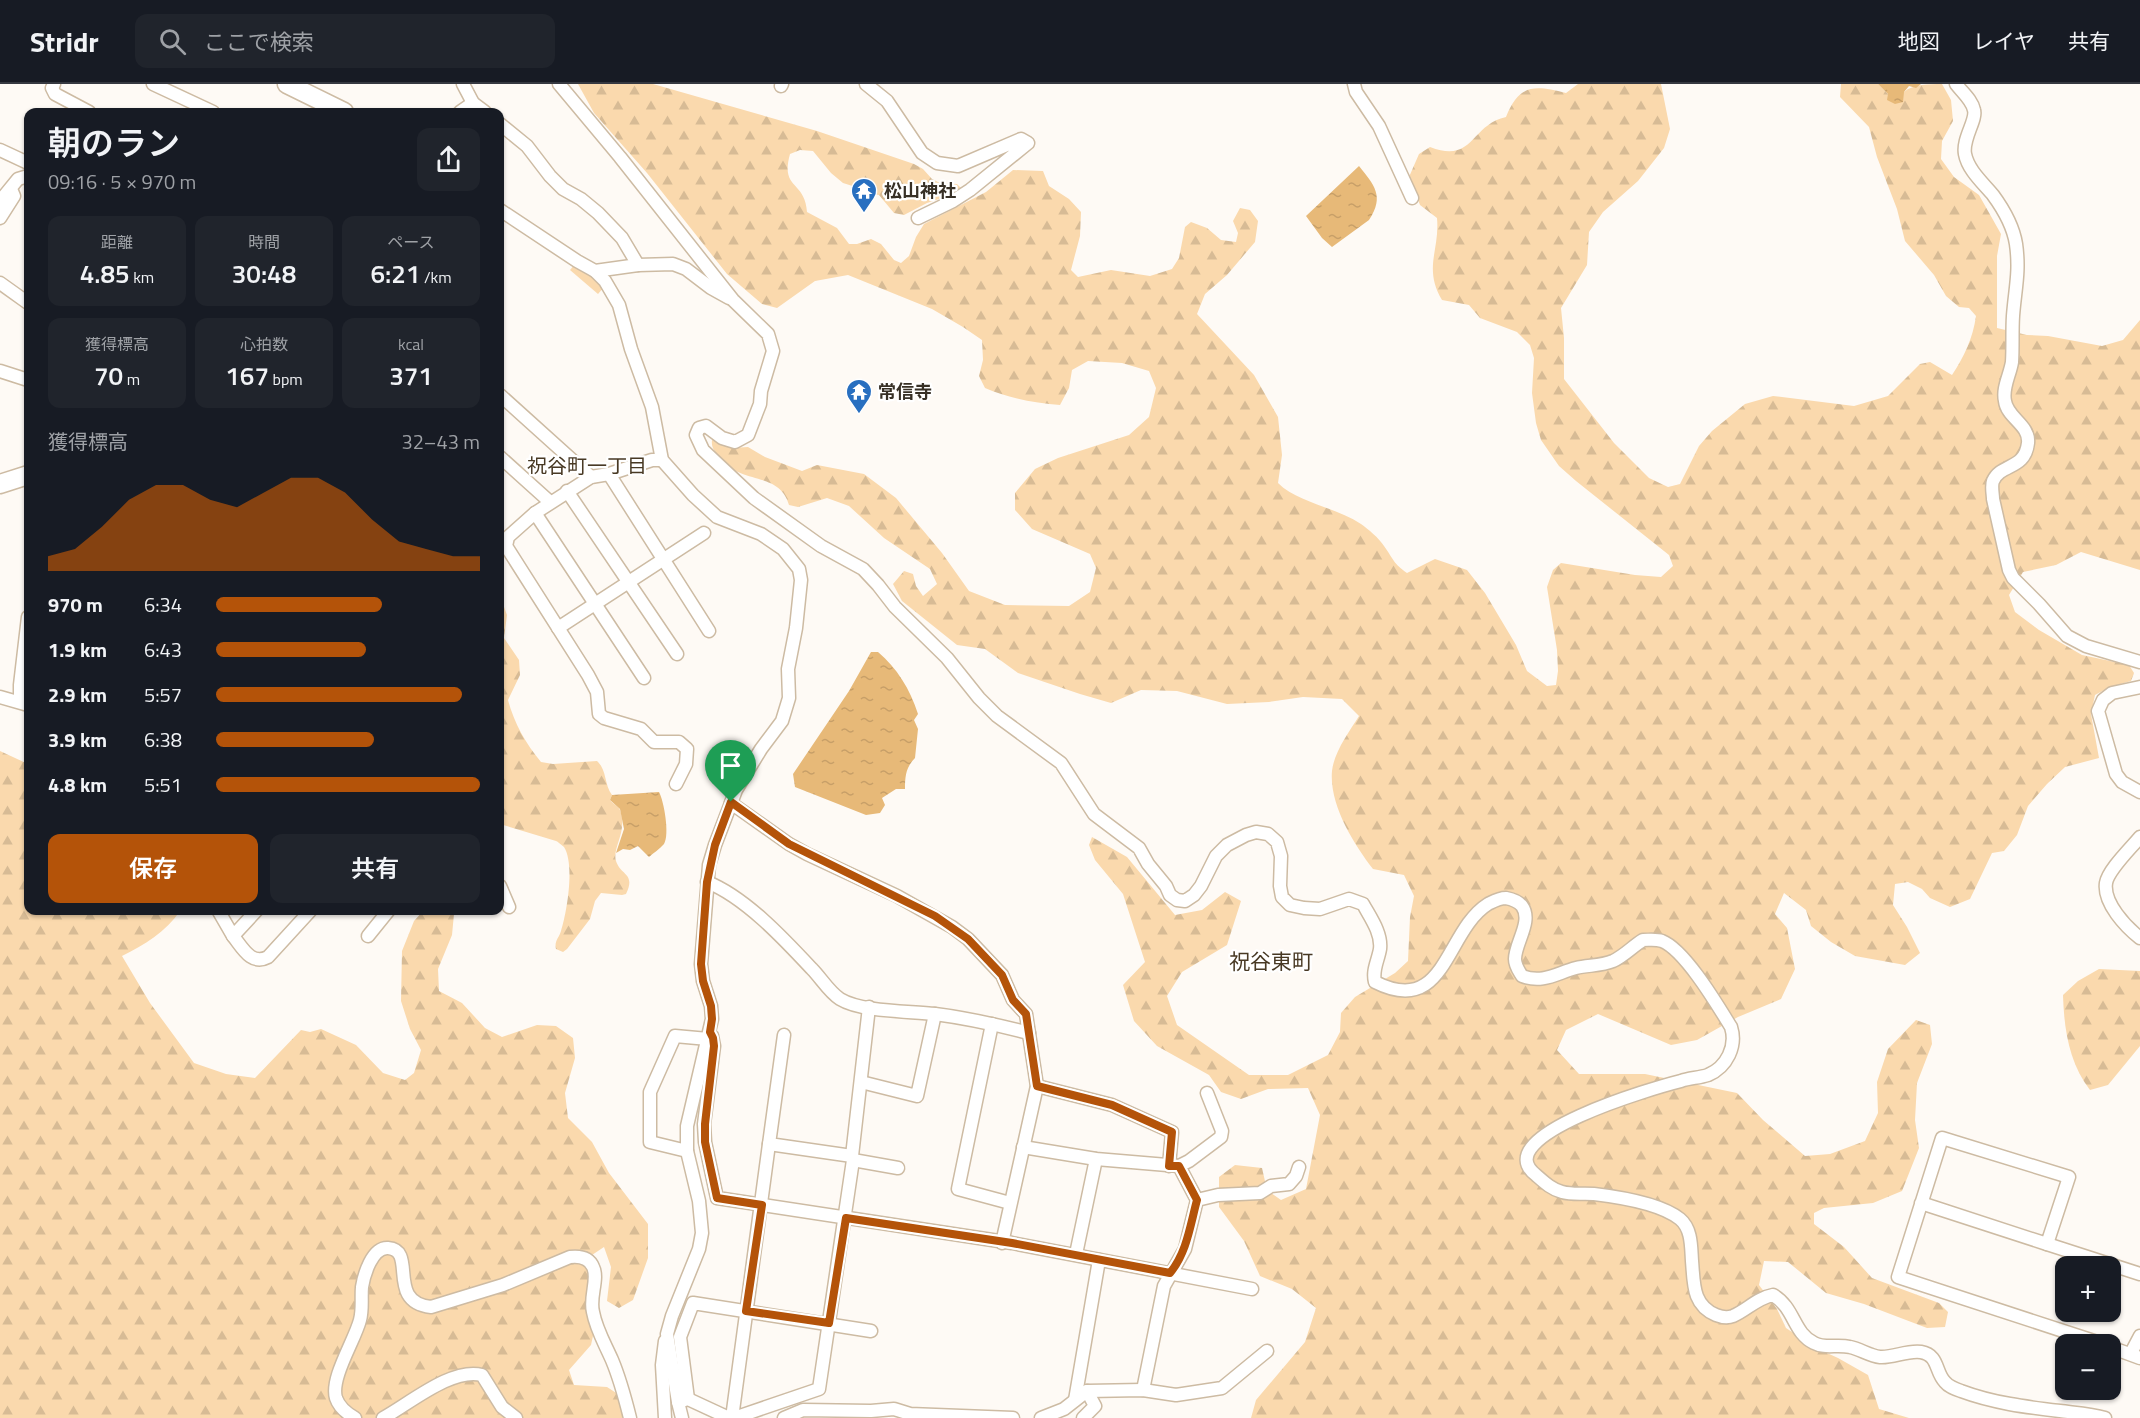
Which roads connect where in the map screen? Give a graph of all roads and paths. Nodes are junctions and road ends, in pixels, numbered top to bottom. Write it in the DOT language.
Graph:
graph roads {
  1 [pos="54,84"];
  2 [pos="153,84"];
  3 [pos="287,84"];
  4 [pos="463,84"];
  5 [pos="559,84"];
  6 [pos="866,84"];
  7 [pos="1354,84"];
  8 [pos="1956,84"];
  9 [pos="473,103"];
  10 [pos="81,108"];
  11 [pos="204,108"];
  12 [pos="336,108"];
  13 [pos="466,108"];
  14 [pos="480,108"];
  15 [pos="504,127"];
  16 [pos="0,150"];
  17 [pos="24,161"];
  18 [pos="24,177"];
  19 [pos="11,188"];
  20 [pos="1412,198"];
  21 [pos="0,201"];
  22 [pos="504,213"];
  23 [pos="0,218"];
  24 [pos="918,218"];
  25 [pos="638,265"];
  26 [pos="595,271"];
  27 [pos="0,283"];
  28 [pos="24,296"];
  29 [pos="733,300"];
  30 [pos="0,371"];
  31 [pos="24,379"];
  32 [pos="504,399"];
  33 [pos="662,460"];
  34 [pos="504,462"];
  35 [pos="609,474"];
  36 [pos="24,476"];
  37 [pos="591,477"];
  38 [pos="0,484"];
  39 [pos="567,491"];
  40 [pos="550,502"];
  41 [pos="535,513"];
  42 [pos="704,533"];
  43 [pos="663,559"];
  44 [pos="628,582"];
  45 [pos="595,604"];
  46 [pos="558,628"];
  47 [pos="709,631"];
  48 [pos="24,651"];
  49 [pos="677,654"];
  50 [pos="2140,662"];
  51 [pos="644,678"];
  52 [pos="2140,687"];
  53 [pos="0,697"];
  54 [pos="24,703"];
  55 [pos="676,784"];
  56 [pos="2140,792"];
  57 [pos="731,802"];
  58 [pos="2140,837"];
  59 [pos="707,882"];
  60 [pos="504,896"];
  61 [pos="509,908"];
  62 [pos="221,915"];
  63 [pos="252,915"];
  64 [pos="306,915"];
  65 [pos="386,915"];
  66 [pos="233,936"];
  67 [pos="368,936"];
  68 [pos="2140,938"];
  69 [pos="869,1007"];
  70 [pos="935,1014"];
  71 [pos="992,1024"];
  72 [pos="1029,1033"];
  73 [pos="784,1035"];
  74 [pos="709,1036"];
  75 [pos="861,1082"];
  76 [pos="1037,1086"];
  77 [pos="1207,1093"];
  78 [pos="770,1144"];
  79 [pos="1023,1147"];
  80 [pos="687,1151"];
  81 [pos="853,1158"];
  82 [pos="1096,1160"];
  83 [pos="1174,1166"];
  84 [pos="1299,1167"];
  85 [pos="898,1168"];
  86 [pos="1197,1200"];
  87 [pos="1010,1203"];
  88 [pos="1921,1203"];
  89 [pos="762,1205"];
  90 [pos="846,1218"];
  91 [pos="1002,1243"];
  92 [pos="2047,1244"];
  93 [pos="1076,1254"];
  94 [pos="1100,1260"];
  95 [pos="1170,1273"];
  96 [pos="2140,1275"];
  97 [pos="1252,1289"];
  98 [pos="746,1311"];
  99 [pos="829,1323"];
  100 [pos="871,1330"];
  101 [pos="667,1334"];
  102 [pos="2072,1334"];
  103 [pos="2140,1336"];
  104 [pos="1267,1351"];
  105 [pos="2135,1355"];
  106 [pos="1143,1390"];
  107 [pos="1087,1391"];
  108 [pos="683,1400"];
  109 [pos="1075,1400"];
  110 [pos="355,1418"];
  111 [pos="383,1418"];
  112 [pos="516,1418"];
  113 [pos="630,1418"];
  114 [pos="664,1418"];
  115 [pos="682,1418"];
  116 [pos="732,1418"];
  117 [pos="784,1418"];
  118 [pos="1013,1418"];
  119 [pos="1041,1418"];
  120 [pos="1083,1418"];
  121 [pos="2105,1418"];
  1 -- 10 [label="street"];
  2 -- 11 [label="street"];
  3 -- 12 [label="main road"];
  4 -- 9 [label="street"];
  5 -- 29 [label="street"];
  6 -- 24 [label="street"];
  7 -- 20 [label="street"];
  8 -- 50 [label="street"];
  9 -- 13 [label="street"];
  9 -- 14 [label="street"];
  15 -- 25 [label="street"];
  16 -- 17 [label="street"];
  18 -- 19 [label="street"];
  19 -- 21 [label="street"];
  19 -- 23 [label="street"];
  22 -- 26 [label="street"];
  25 -- 26 [label="street"];
  25 -- 29 [label="street"];
  26 -- 33 [label="street"];
  27 -- 28 [label="street"];
  29 -- 121 [label="street"];
  30 -- 31 [label="street"];
  32 -- 37 [label="street"];
  33 -- 35 [label="street"];
  33 -- 57 [label="street"];
  34 -- 40 [label="street"];
  35 -- 37 [label="street"];
  35 -- 43 [label="street"];
  36 -- 38 [label="main road"];
  37 -- 39 [label="street"];
  39 -- 40 [label="street"];
  39 -- 44 [label="street"];
  40 -- 41 [label="street"];
  41 -- 45 [label="street"];
  41 -- 46 [label="street"];
  42 -- 43 [label="street"];
  43 -- 44 [label="street"];
  43 -- 47 [label="street"];
  44 -- 45 [label="street"];
  44 -- 49 [label="street"];
  45 -- 46 [label="street"];
  45 -- 51 [label="street"];
  46 -- 55 [label="street"];
  48 -- 54 [label="street"];
  52 -- 56 [label="street"];
  53 -- 54 [label="street"];
  57 -- 59 [label="street"];
  57 -- 72 [label="street"];
  58 -- 68 [label="street"];
  59 -- 69 [label="street"];
  59 -- 74 [label="street"];
  60 -- 61 [label="street"];
  62 -- 66 [label="street"];
  63 -- 66 [label="street"];
  64 -- 66 [label="street"];
  65 -- 67 [label="street"];
  69 -- 70 [label="street"];
  69 -- 75 [label="street"];
  70 -- 71 [label="street"];
  70 -- 75 [label="street"];
  71 -- 72 [label="street"];
  71 -- 87 [label="street"];
  72 -- 76 [label="street"];
  73 -- 78 [label="street"];
  74 -- 80 [label="street"];
  74 -- 80 [label="street"];
  74 -- 89 [label="street"];
  75 -- 81 [label="street"];
  76 -- 79 [label="street"];
  76 -- 83 [label="street"];
  77 -- 83 [label="street"];
  78 -- 81 [label="street"];
  78 -- 89 [label="street"];
  79 -- 82 [label="street"];
  79 -- 87 [label="street"];
  80 -- 101 [label="street"];
  81 -- 85 [label="street"];
  81 -- 90 [label="street"];
  82 -- 83 [label="street"];
  82 -- 93 [label="street"];
  83 -- 86 [label="street"];
  84 -- 86 [label="street"];
  86 -- 95 [label="street"];
  87 -- 91 [label="street"];
  88 -- 92 [label="street"];
  88 -- 92 [label="street"];
  88 -- 102 [label="street"];
  89 -- 90 [label="street"];
  89 -- 98 [label="street"];
  90 -- 91 [label="street"];
  90 -- 99 [label="street"];
  91 -- 93 [label="street"];
  92 -- 96 [label="street"];
  93 -- 94 [label="street"];
  94 -- 95 [label="street"];
  94 -- 109 [label="street"];
  95 -- 97 [label="street"];
  95 -- 106 [label="street"];
  98 -- 99 [label="street"];
  98 -- 108 [label="street"];
  98 -- 116 [label="street"];
  99 -- 100 [label="street"];
  99 -- 116 [label="street"];
  101 -- 108 [label="street"];
  101 -- 114 [label="street"];
  103 -- 105 [label="street"];
  104 -- 106 [label="street"];
  106 -- 107 [label="street"];
  107 -- 109 [label="street"];
  107 -- 120 [label="street"];
  108 -- 115 [label="street"];
  108 -- 116 [label="street"];
  109 -- 119 [label="street"];
  110 -- 113 [label="street"];
  111 -- 112 [label="street"];
  117 -- 118 [label="street"];
}
